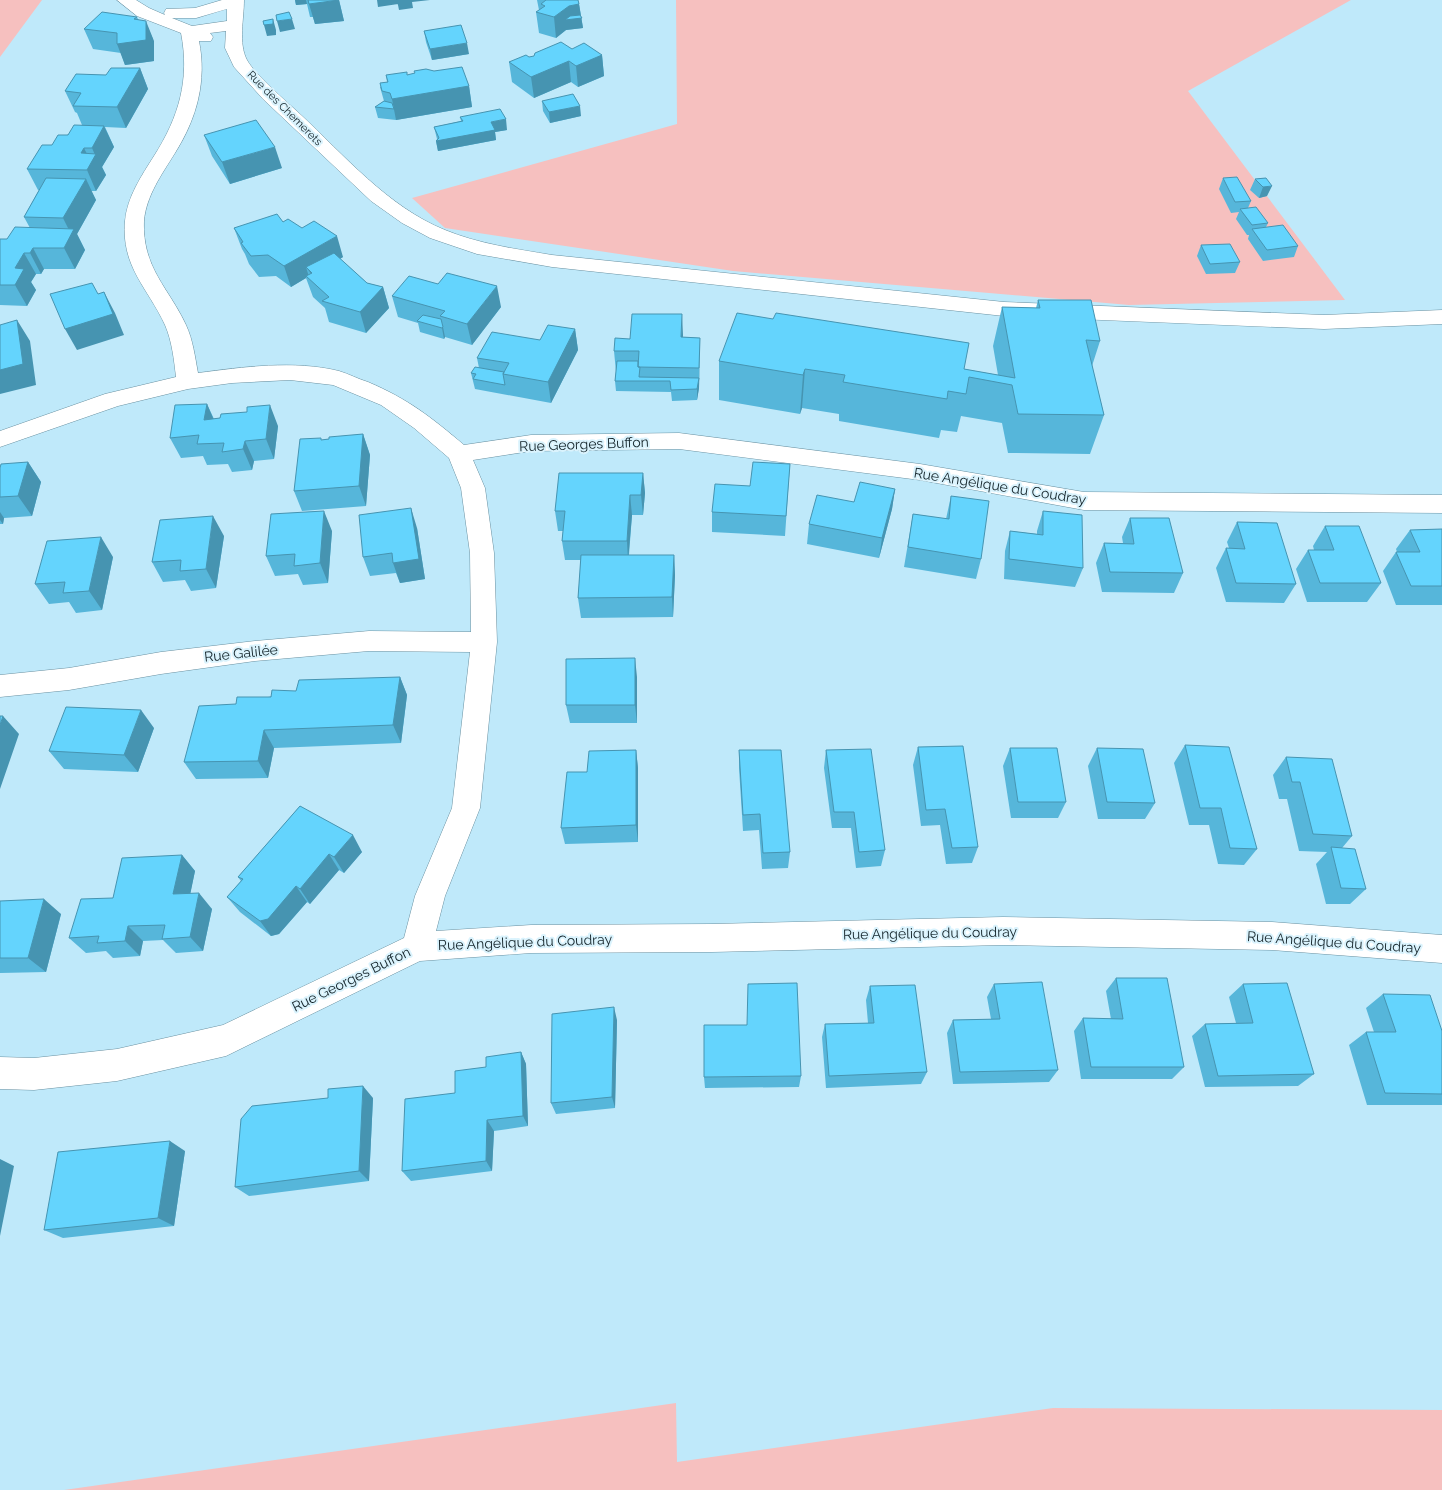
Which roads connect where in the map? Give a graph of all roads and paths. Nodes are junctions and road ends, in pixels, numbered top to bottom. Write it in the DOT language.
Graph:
graph roads {
  1 [pos="125,0"];
  2 [pos="236,0"];
  3 [pos="142,12"];
  4 [pos="235,25"];
  5 [pos="189,31"];
  6 [pos="234,48"];
  7 [pos="1442,317"];
  8 [pos="188,382"];
  9 [pos="0,438"];
  10 [pos="679,441"];
  11 [pos="459,454"];
  12 [pos="1442,504"];
  13 [pos="484,642"];
  14 [pos="0,686"];
  15 [pos="417,947"];
  16 [pos="1442,949"];
  17 [pos="0,1074"];
  1 -- 3 [label="street"];
  2 -- 3 [label="street"];
  2 -- 4 [label="street"];
  3 -- 5 [label="street"];
  4 -- 5 [label="street"];
  4 -- 6 [label="street"];
  5 -- 6 [label="street"];
  5 -- 8 [label="street"];
  6 -- 7 [label="street, Rue des Chemerets"];
  8 -- 9 [label="street, Rue Georges Buffon"];
  8 -- 11 [label="street, Rue Georges Buffon"];
  10 -- 11 [label="street, Rue Georges Buffon"];
  10 -- 12 [label="street, Rue Angélique du Coudray"];
  11 -- 13 [label="street, Rue Georges Buffon"];
  13 -- 14 [label="street, Rue Galilée"];
  13 -- 15 [label="street, Rue Georges Buffon"];
  15 -- 16 [label="street, Rue Angélique du Coudray"];
  15 -- 17 [label="street, Rue Georges Buffon"];
}
